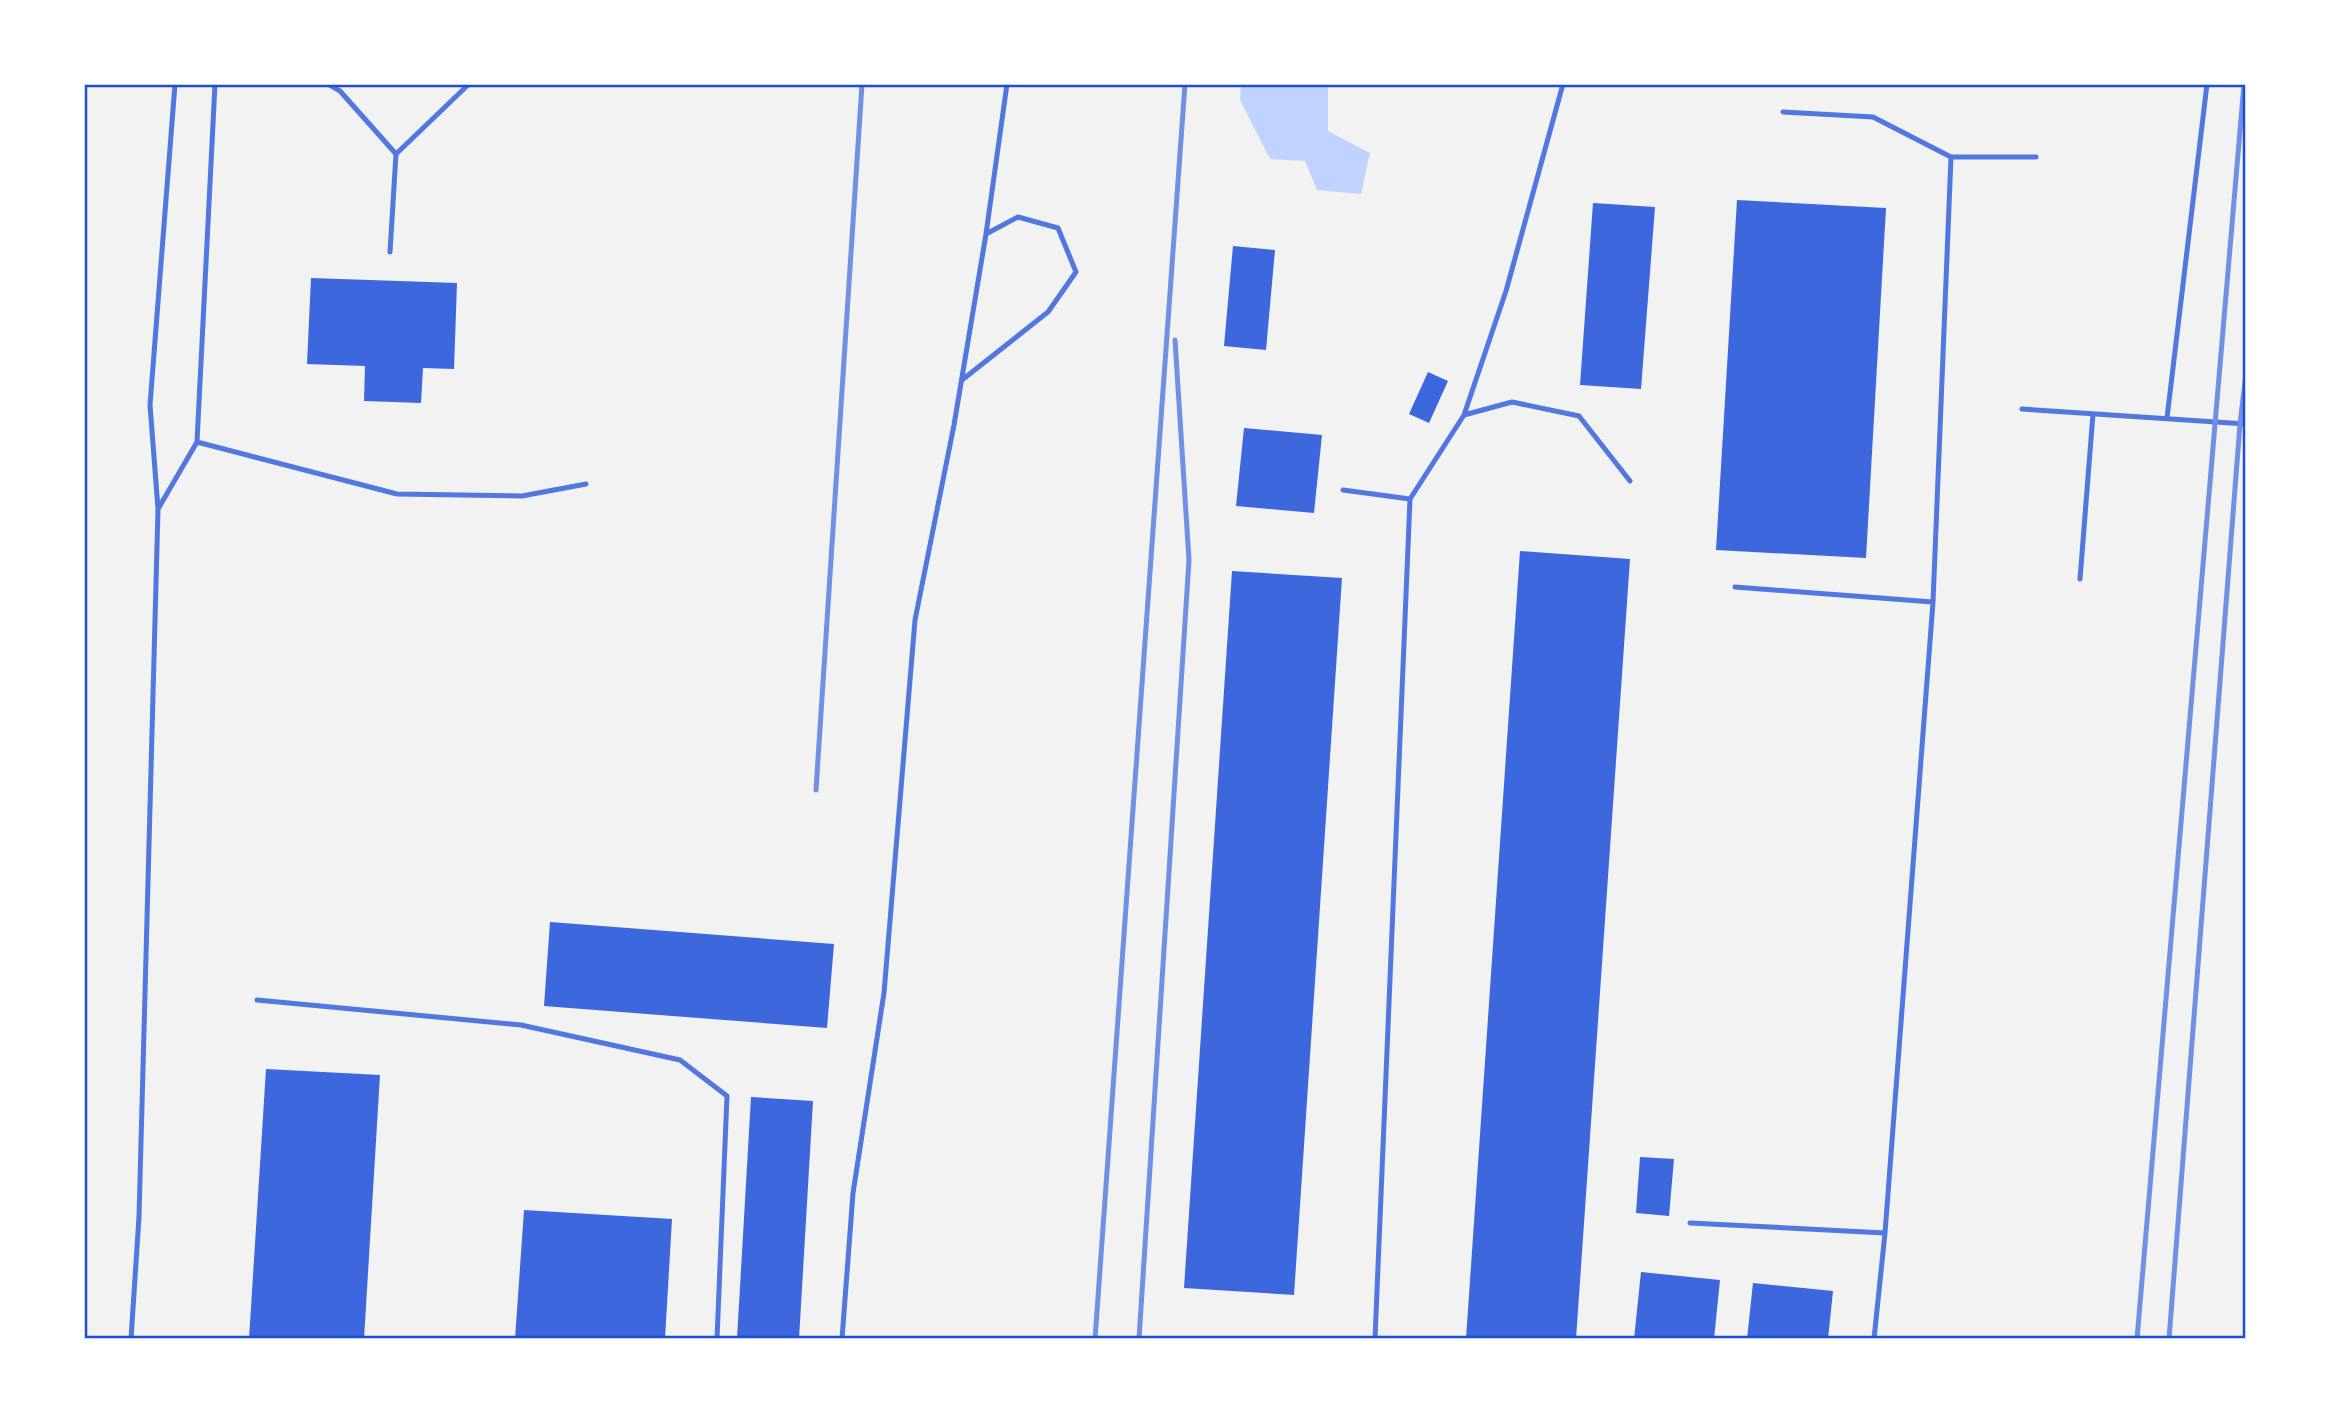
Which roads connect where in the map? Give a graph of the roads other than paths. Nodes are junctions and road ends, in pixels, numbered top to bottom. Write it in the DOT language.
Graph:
graph roads {
  1 [pos="175,84"];
  2 [pos="215,84"];
  3 [pos="328,84"];
  4 [pos="469,84"];
  5 [pos="1007,84"];
  6 [pos="1563,84"];
  7 [pos="2207,84"];
  8 [pos="1783,112"];
  9 [pos="396,154"];
  10 [pos="2036,157"];
  11 [pos="1951,158"];
  12 [pos="986,234"];
  13 [pos="390,252"];
  14 [pos="961,380"];
  15 [pos="2022,409"];
  16 [pos="2094,414"];
  17 [pos="1464,415"];
  18 [pos="2167,418"];
  19 [pos="2246,424"];
  20 [pos="197,442"];
  21 [pos="1630,481"];
  22 [pos="586,484"];
  23 [pos="1343,489"];
  24 [pos="1410,499"];
  25 [pos="158,509"];
  26 [pos="2080,579"];
  27 [pos="1735,587"];
  28 [pos="1933,601"];
  29 [pos="257,1000"];
  30 [pos="1690,1223"];
  31 [pos="1885,1233"];
  32 [pos="131,1339"];
  33 [pos="716,1339"];
  34 [pos="842,1339"];
  35 [pos="1375,1339"];
  36 [pos="1874,1339"];
  1 -- 25 [label="lane"];
  2 -- 20 [label="lane"];
  3 -- 9 [label="lane"];
  4 -- 9 [label="lane"];
  5 -- 12 [label="lane"];
  6 -- 17 [label="lane"];
  7 -- 18 [label="lane"];
  8 -- 11 [label="lane"];
  9 -- 13 [label="lane"];
  10 -- 11 [label="lane"];
  11 -- 28 [label="lane"];
  12 -- 14 [label="lane"];
  12 -- 14 [label="lane"];
  14 -- 34 [label="lane"];
  15 -- 16 [label="lane"];
  16 -- 18 [label="lane"];
  16 -- 26 [label="lane"];
  17 -- 21 [label="lane"];
  17 -- 24 [label="lane"];
  18 -- 19 [label="lane"];
  20 -- 22 [label="lane"];
  20 -- 25 [label="lane"];
  23 -- 24 [label="lane"];
  24 -- 35 [label="lane"];
  25 -- 32 [label="lane"];
  27 -- 28 [label="lane"];
  28 -- 31 [label="lane"];
  29 -- 33 [label="lane"];
  30 -- 31 [label="lane"];
  31 -- 36 [label="lane"];
}
